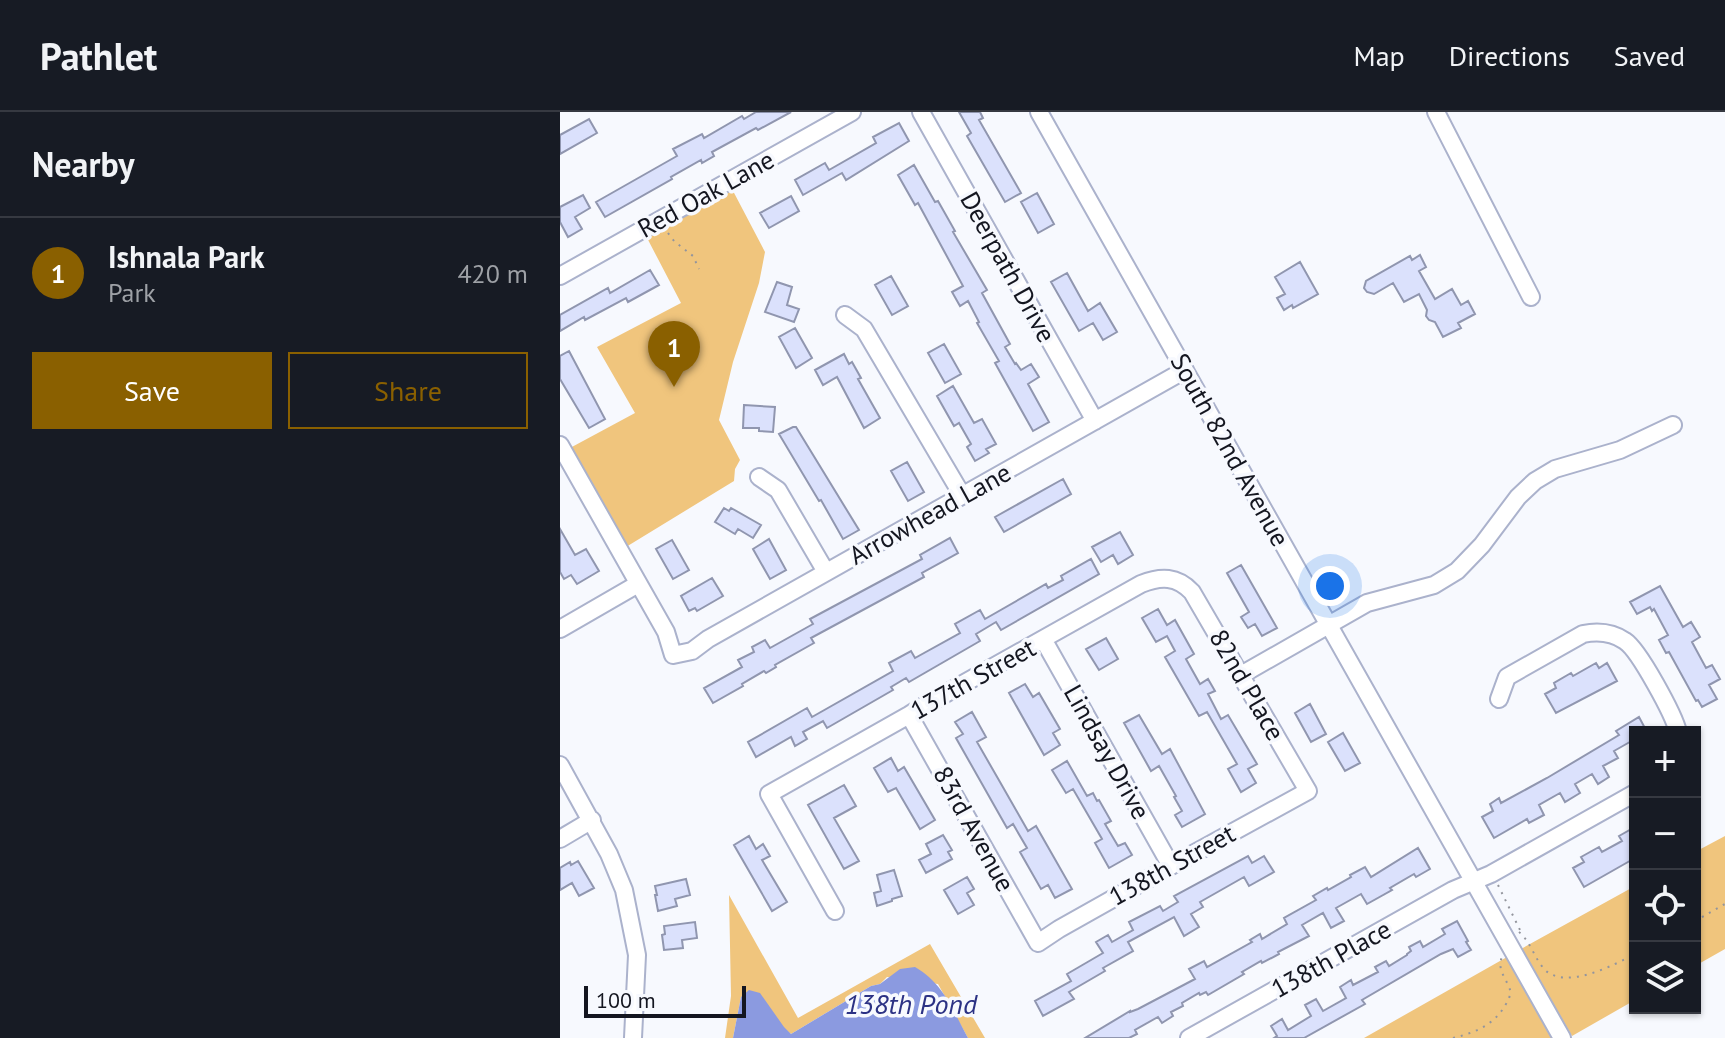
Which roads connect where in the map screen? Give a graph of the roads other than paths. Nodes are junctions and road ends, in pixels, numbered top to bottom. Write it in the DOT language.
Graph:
graph roads {
  1 [pos="852,112"];
  2 [pos="921,112"];
  3 [pos="1039,112"];
  4 [pos="1436,112"];
  5 [pos="560,276"];
  6 [pos="1531,297"];
  7 [pos="845,315"];
  8 [pos="1185,370"];
  9 [pos="1095,421"];
  10 [pos="1673,425"];
  11 [pos="560,445"];
  12 [pos="759,477"];
  13 [pos="962,495"];
  14 [pos="826,572"];
  15 [pos="1181,582"];
  16 [pos="638,584"];
  17 [pos="1330,626"];
  18 [pos="560,629"];
  19 [pos="1043,639"];
  20 [pos="1241,675"];
  21 [pos="1499,699"];
  22 [pos="909,715"];
  23 [pos="1676,726"];
  24 [pos="560,765"];
  25 [pos="1308,791"];
  26 [pos="1629,796"];
  27 [pos="592,820"];
  28 [pos="560,839"];
  29 [pos="1171,866"];
  30 [pos="1473,881"];
  31 [pos="835,911"];
  32 [pos="1038,943"];
  33 [pos="633,1038"];
  34 [pos="1189,1038"];
  35 [pos="1562,1038"];
  1 -- 5 [label="street, Red Oak Lane"];
  2 -- 9 [label="street, Deerpath Drive"];
  3 -- 8 [label="street, South 82nd Avenue"];
  4 -- 6 [label="street"];
  7 -- 13 [label="street"];
  8 -- 9 [label="street, Arrowhead Lane"];
  8 -- 17 [label="street, South 82nd Avenue"];
  9 -- 13 [label="street, Arrowhead Lane"];
  10 -- 17 [label="street"];
  11 -- 16 [label="street"];
  12 -- 14 [label="street"];
  13 -- 14 [label="street, Arrowhead Lane"];
  14 -- 16 [label="street, Arrowhead Lane"];
  15 -- 19 [label="street, 137th Street"];
  15 -- 20 [label="street, 82nd Place"];
  16 -- 18 [label="street"];
  17 -- 20 [label="street"];
  17 -- 30 [label="street, South 82nd Avenue"];
  19 -- 22 [label="street, 137th Street"];
  19 -- 29 [label="street, Lindsay Drive"];
  20 -- 25 [label="street, 82nd Place"];
  21 -- 23 [label="street"];
  22 -- 31 [label="street, 137th Street"];
  22 -- 32 [label="street, 83rd Avenue"];
  24 -- 27 [label="street"];
  25 -- 29 [label="street, 138th Street"];
  26 -- 30 [label="street, 138th Place"];
  27 -- 28 [label="street"];
  27 -- 33 [label="street"];
  29 -- 32 [label="street, 138th Street"];
  30 -- 34 [label="street, 138th Place"];
  30 -- 35 [label="street, South 82nd Avenue"];
}
